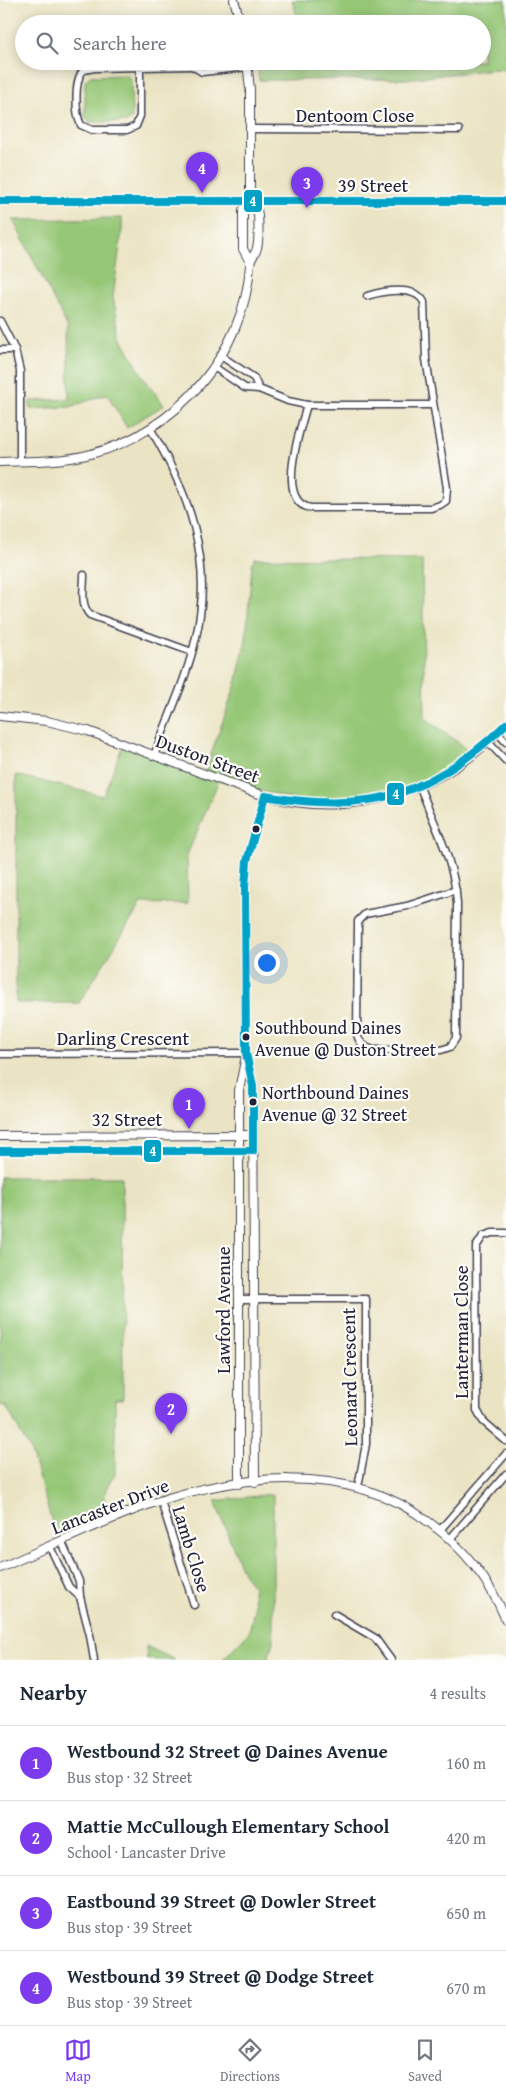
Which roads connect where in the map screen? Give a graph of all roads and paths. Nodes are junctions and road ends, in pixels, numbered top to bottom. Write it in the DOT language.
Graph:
graph roads {
  1 [pos="234,0"];
  2 [pos="238,15"];
  3 [pos="84,70"];
  4 [pos="140,70"];
  5 [pos="199,70"];
  6 [pos="214,70"];
  7 [pos="248,70"];
  8 [pos="250,130"];
  9 [pos="459,130"];
  10 [pos="0,201"];
  11 [pos="250,201"];
  12 [pos="506,201"];
  13 [pos="250,262"];
  14 [pos="367,296"];
  15 [pos="0,321"];
  16 [pos="0,350"];
  17 [pos="15,350"];
  18 [pos="221,356"];
  19 [pos="214,367"];
  20 [pos="259,389"];
  21 [pos="307,405"];
  22 [pos="433,405"];
  23 [pos="150,428"];
  24 [pos="20,461"];
  25 [pos="0,462"];
  26 [pos="84,576"];
  27 [pos="192,652"];
  28 [pos="0,716"];
  29 [pos="506,724"];
  30 [pos="498,733"];
  31 [pos="488,742"];
  32 [pos="506,742"];
  33 [pos="154,756"];
  34 [pos="506,761"];
  35 [pos="420,787"];
  36 [pos="265,796"];
  37 [pos="456,890"];
  38 [pos="246,1053"];
  39 [pos="0,1054"];
  40 [pos="238,1135"];
  41 [pos="0,1136"];
  42 [pos="253,1136"];
  43 [pos="238,1151"];
  44 [pos="253,1151"];
  45 [pos="0,1152"];
  46 [pos="506,1233"];
  47 [pos="254,1299"];
  48 [pos="239,1300"];
  49 [pos="506,1441"];
  50 [pos="506,1454"];
  51 [pos="506,1474"];
  52 [pos="255,1482"];
  53 [pos="239,1484"];
  54 [pos="358,1487"];
  55 [pos="161,1501"];
  56 [pos="440,1530"];
  57 [pos="450,1539"];
  58 [pos="62,1542"];
  59 [pos="50,1547"];
  60 [pos="0,1568"];
  61 [pos="80,1597"];
  62 [pos="194,1605"];
  63 [pos="334,1614"];
  64 [pos="506,1620"];
  65 [pos="94,1660"];
  66 [pos="391,1660"];
  1 -- 2 [label="street"];
  3 -- 4 [label="street"];
  5 -- 6 [label="street"];
  7 -- 8 [label="street"];
  8 -- 9 [label="street, Dentoom Close"];
  8 -- 11 [label="street"];
  10 -- 11 [label="street, 39 Street"];
  11 -- 12 [label="street, 39 Street"];
  11 -- 13 [label="street"];
  11 -- 13 [label="street"];
  13 -- 18 [label="street"];
  14 -- 22 [label="street"];
  15 -- 17 [label="street"];
  16 -- 17 [label="street"];
  17 -- 24 [label="street"];
  18 -- 19 [label="street"];
  18 -- 20 [label="street"];
  19 -- 20 [label="street"];
  19 -- 23 [label="street"];
  20 -- 21 [label="street"];
  21 -- 22 [label="street"];
  21 -- 22 [label="street"];
  23 -- 24 [label="street"];
  23 -- 27 [label="street"];
  24 -- 25 [label="street"];
  26 -- 27 [label="street"];
  27 -- 33 [label="street"];
  28 -- 33 [label="street, Duston Street"];
  29 -- 30 [label="street, Duston Street"];
  30 -- 31 [label="street, Duston Street"];
  30 -- 32 [label="street"];
  31 -- 34 [label="street"];
  31 -- 35 [label="street, Duston Street"];
  33 -- 36 [label="street, Duston Street"];
  35 -- 36 [label="street, Duston Street"];
  35 -- 37 [label="street"];
  36 -- 38 [label="street"];
  37 -- 37 [label="street"];
  38 -- 39 [label="street, Darling Crescent"];
  38 -- 40 [label="street, Lawford Avenue"];
  38 -- 42 [label="street, Lawford Avenue"];
  40 -- 41 [label="street, 32 Street"];
  40 -- 42 [label="street, 32 Street"];
  40 -- 43 [label="street, Lawford Avenue"];
  42 -- 44 [label="street, Lawford Avenue"];
  43 -- 44 [label="street, 32 Street"];
  43 -- 45 [label="street, 32 Street"];
  43 -- 48 [label="street, Lawford Avenue"];
  44 -- 47 [label="street, Lawford Avenue"];
  46 -- 49 [label="street, Lanterman Close"];
  47 -- 48 [label="street, Leonard Crescent"];
  47 -- 52 [label="street, Lawford Avenue"];
  47 -- 54 [label="street, Leonard Crescent"];
  48 -- 53 [label="street, Lawford Avenue"];
  50 -- 56 [label="street"];
  51 -- 57 [label="street"];
  52 -- 53 [label="street, Lancaster Drive"];
  52 -- 54 [label="street, Lancaster Drive"];
  53 -- 55 [label="street, Lancaster Drive"];
  54 -- 56 [label="street, Lancaster Drive"];
  55 -- 58 [label="street, Lancaster Drive"];
  55 -- 62 [label="street, Lamb Close"];
  56 -- 57 [label="street, Lancaster Drive"];
  57 -- 64 [label="street, Lancaster Drive"];
  58 -- 59 [label="street, Lancaster Drive"];
  58 -- 61 [label="street"];
  59 -- 60 [label="street, Lancaster Drive"];
  59 -- 61 [label="street"];
  61 -- 65 [label="street"];
  63 -- 66 [label="street"];
}
